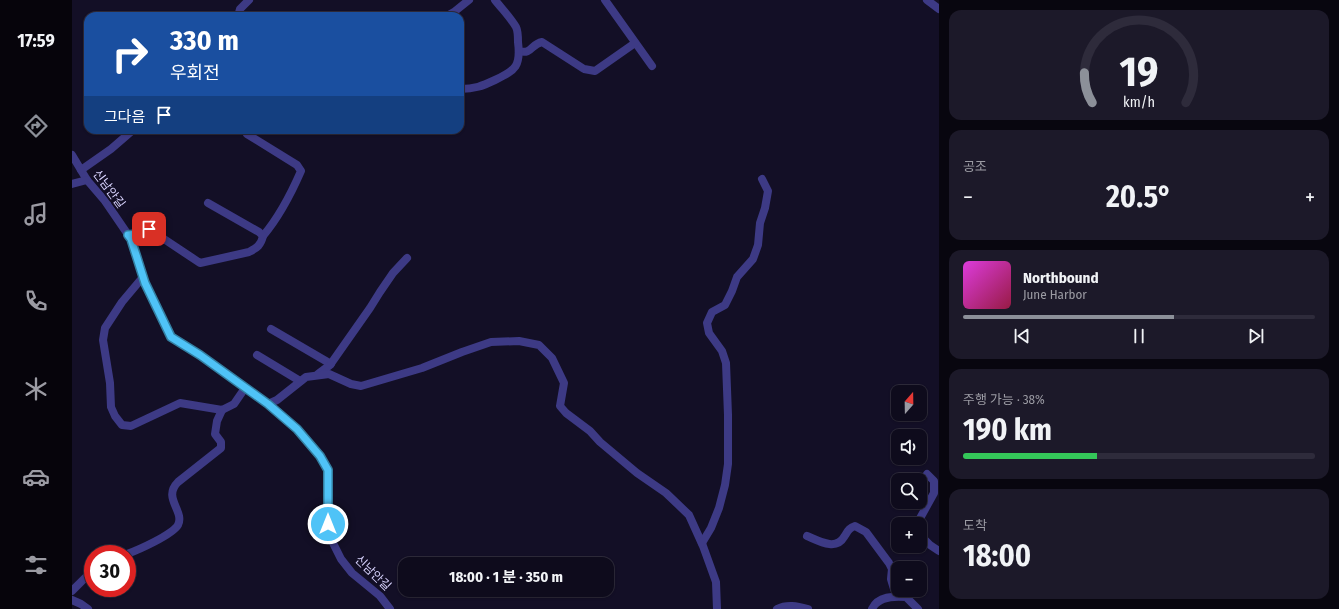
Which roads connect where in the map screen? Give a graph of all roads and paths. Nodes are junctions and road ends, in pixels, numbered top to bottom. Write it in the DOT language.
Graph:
graph roads {
  1 [pos="248,0"];
  2 [pos="469,0"];
  3 [pos="495,0"];
  4 [pos="605,0"];
  5 [pos="927,0"];
  6 [pos="939,9"];
  7 [pos="239,12"];
  8 [pos="454,12"];
  9 [pos="635,43"];
  10 [pos="519,50"];
  11 [pos="652,66"];
  12 [pos="464,89"];
  13 [pos="128,134"];
  14 [pos="247,134"];
  15 [pos="73,158"];
  16 [pos="81,170"];
  17 [pos="762,179"];
  18 [pos="87,180"];
  19 [pos="72,184"];
  20 [pos="208,203"];
  21 [pos="128,235"];
  22 [pos="263,236"];
  23 [pos="407,258"];
  24 [pos="143,277"];
  25 [pos="271,329"];
  26 [pos="257,355"];
  27 [pos="331,364"];
  28 [pos="317,375"];
  29 [pos="300,381"];
  30 [pos="245,388"];
  31 [pos="268,404"];
  32 [pos="222,410"];
  33 [pos="927,474"];
  34 [pos="927,506"];
  35 [pos="807,536"];
  36 [pos="927,542"];
  37 [pos="702,543"];
  38 [pos="939,550"];
  39 [pos="136,551"];
  40 [pos="891,567"];
  41 [pos="84,579"];
  42 [pos="72,591"];
  43 [pos="892,597"];
  44 [pos="906,597"];
  45 [pos="72,600"];
  46 [pos="88,609"];
  47 [pos="390,609"];
  48 [pos="717,609"];
  49 [pos="777,609"];
  50 [pos="808,609"];
  51 [pos="872,609"];
  52 [pos="918,609"];
  1 -- 7 [label="street"];
  2 -- 8 [label="street"];
  3 -- 10 [label="street"];
  4 -- 9 [label="street"];
  5 -- 6 [label="street"];
  9 -- 10 [label="street"];
  9 -- 11 [label="street"];
  10 -- 12 [label="street"];
  13 -- 16 [label="street"];
  14 -- 22 [label="street"];
  15 -- 16 [label="street, 신남안길"];
  16 -- 18 [label="street, 신남안길"];
  17 -- 37 [label="street"];
  18 -- 19 [label="street"];
  18 -- 21 [label="street, 신남안길"];
  20 -- 22 [label="street"];
  21 -- 22 [label="street"];
  21 -- 24 [label="street, 신남안길"];
  23 -- 27 [label="street"];
  24 -- 30 [label="street, 신남안길"];
  24 -- 32 [label="street"];
  25 -- 27 [label="street"];
  26 -- 29 [label="street"];
  27 -- 28 [label="street"];
  28 -- 29 [label="street"];
  28 -- 37 [label="street"];
  29 -- 31 [label="street"];
  30 -- 31 [label="street, 신남안길"];
  30 -- 32 [label="street"];
  31 -- 47 [label="street, 신남안길"];
  32 -- 39 [label="street"];
  33 -- 34 [label="street"];
  35 -- 40 [label="street"];
  36 -- 38 [label="street"];
  37 -- 48 [label="street"];
  41 -- 42 [label="street"];
  43 -- 51 [label="street"];
  44 -- 52 [label="street"];
  45 -- 46 [label="street"];
  49 -- 50 [label="street"];
}
